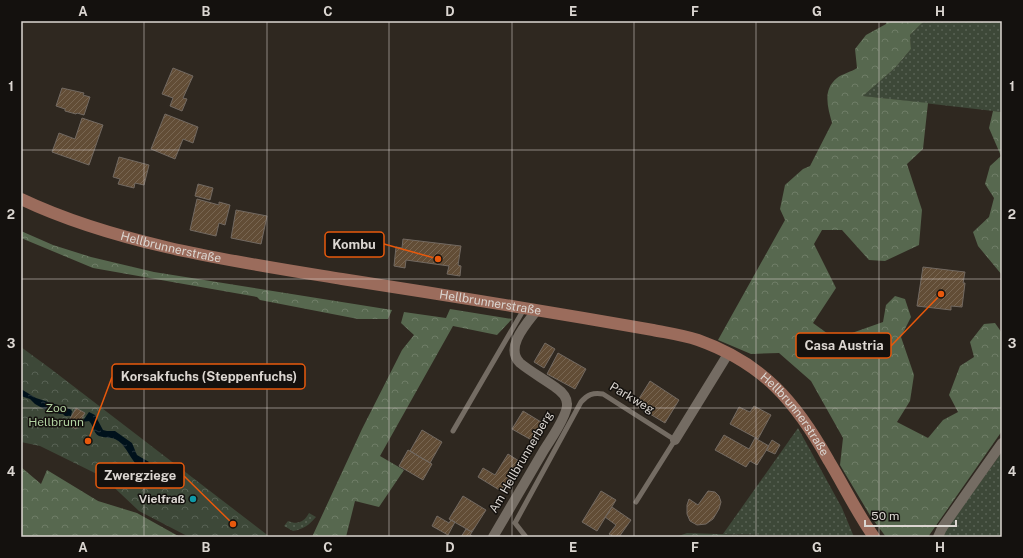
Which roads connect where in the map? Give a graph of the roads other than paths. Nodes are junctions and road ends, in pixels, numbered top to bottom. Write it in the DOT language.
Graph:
graph roads {
  1 [pos="21,199"];
  2 [pos="531,309"];
  3 [pos="728,354"];
  4 [pos="453,431"];
  5 [pos="675,440"];
  6 [pos="1002,443"];
  7 [pos="636,502"];
  8 [pos="493,537"];
  9 [pos="526,537"];
  10 [pos="874,537"];
  11 [pos="938,537"];
  1 -- 2 [label="street, Hellbrunnerstraße"];
  2 -- 3 [label="street, Hellbrunnerstraße"];
  2 -- 4 [label="lane"];
  2 -- 8 [label="street, Am Hellbrunnerberg"];
  3 -- 5 [label="street"];
  3 -- 10 [label="street, Hellbrunnerstraße"];
  5 -- 7 [label="lane"];
  5 -- 9 [label="lane, Parkweg"];
  6 -- 11 [label="street"];
}
